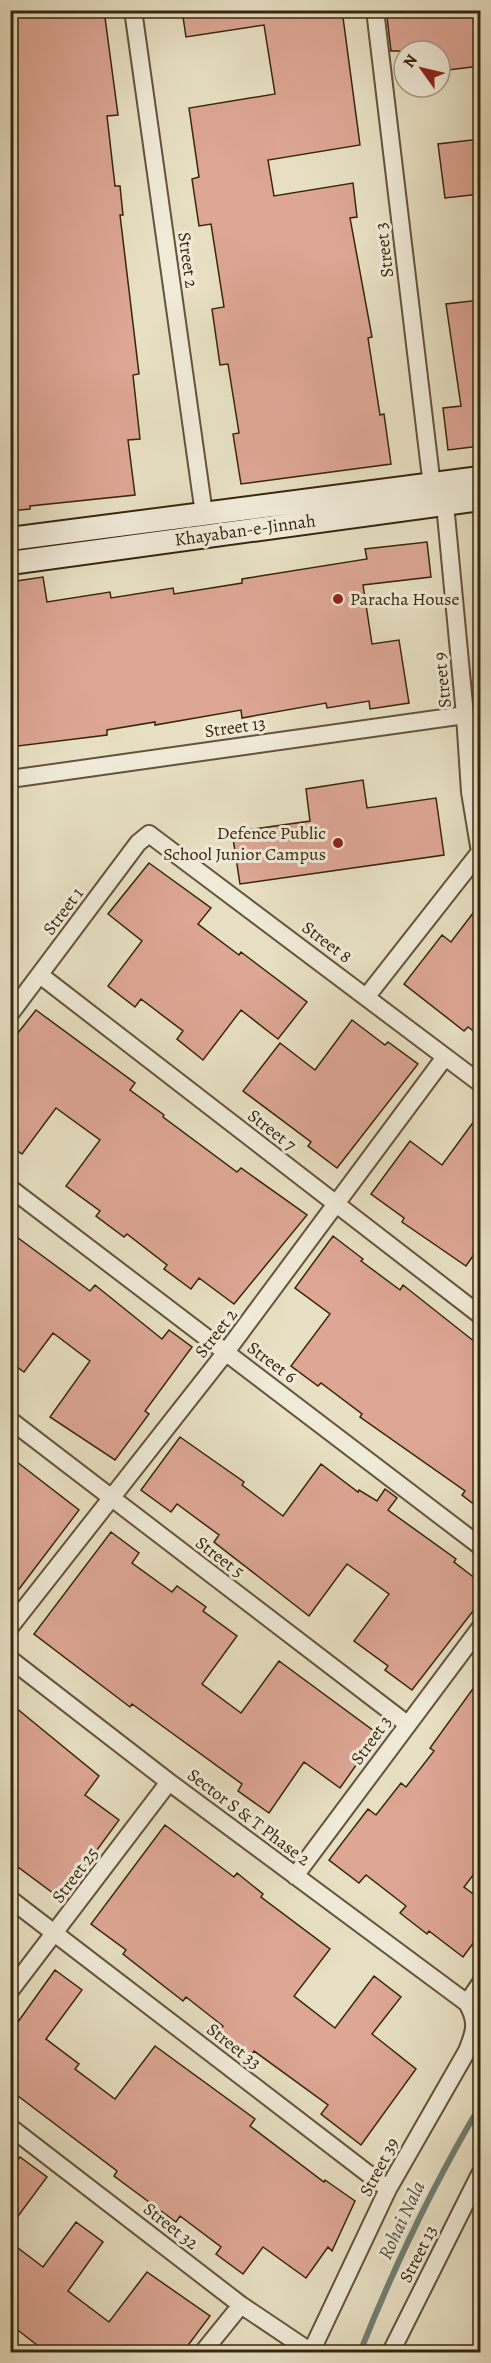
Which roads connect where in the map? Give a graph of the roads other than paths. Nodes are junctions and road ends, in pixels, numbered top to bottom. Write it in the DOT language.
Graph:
graph roads {
  1 [pos="133,10"];
  2 [pos="375,10"];
  3 [pos="480,478"];
  4 [pos="438,495"];
  5 [pos="480,499"];
  6 [pos="204,514"];
  7 [pos="10,539"];
  8 [pos="10,563"];
  9 [pos="465,715"];
  10 [pos="10,778"];
  11 [pos="149,834"];
  12 [pos="40,975"];
  13 [pos="367,996"];
  14 [pos="10,1014"];
  15 [pos="445,1057"];
  16 [pos="480,1083"];
  17 [pos="10,1188"];
  18 [pos="337,1205"];
  19 [pos="480,1315"];
  20 [pos="226,1352"];
  21 [pos="10,1420"];
  22 [pos="111,1498"];
  23 [pos="480,1546"];
  24 [pos="10,1627"];
  25 [pos="480,1628"];
  26 [pos="10,1659"];
  27 [pos="407,1724"];
  28 [pos="169,1782"];
  29 [pos="295,1876"];
  30 [pos="10,1899"];
  31 [pos="56,1933"];
  32 [pos="480,1984"];
  33 [pos="10,1991"];
  34 [pos="467,2003"];
  35 [pos="10,2127"];
  36 [pos="480,2174"];
  37 [pos="388,2189"];
  38 [pos="240,2305"];
  39 [pos="203,2352"];
  40 [pos="311,2352"];
  41 [pos="391,2352"];
  1 -- 6 [label="street, Street 2"];
  2 -- 4 [label="street, Street 3"];
  3 -- 4 [label="main road, Khayaban-e-Jinnah"];
  4 -- 5 [label="main road, Khayaban-e-Jinnah"];
  4 -- 6 [label="main road, Khayaban-e-Jinnah"];
  4 -- 8 [label="main road, Khayaban-e-Jinnah"];
  4 -- 9 [label="street, Street 9"];
  6 -- 7 [label="main road, Khayaban-e-Jinnah"];
  9 -- 10 [label="street, Street 13"];
  9 -- 13 [label="street, Street 9"];
  11 -- 12 [label="street, Street 1"];
  11 -- 13 [label="street, Street 8"];
  12 -- 14 [label="street, Street 1"];
  12 -- 18 [label="street, Street 7"];
  13 -- 15 [label="street, Street 8"];
  15 -- 16 [label="street, Street 8"];
  15 -- 18 [label="street, Street 2"];
  17 -- 20 [label="street, Street 6"];
  18 -- 19 [label="street, Street 7"];
  18 -- 20 [label="street, Street 2"];
  20 -- 22 [label="street, Street 2"];
  20 -- 23 [label="street, Street 6"];
  21 -- 22 [label="street, Street 5"];
  22 -- 24 [label="street, Street 2"];
  22 -- 27 [label="street, Street 5"];
  25 -- 27 [label="street, Street 3"];
  26 -- 28 [label="street, Sector S & T Phase 2"];
  27 -- 29 [label="street, Street 3"];
  28 -- 29 [label="street, Sector S & T Phase 2"];
  28 -- 31 [label="street, Street 25"];
  29 -- 34 [label="street, Sector S & T Phase 2"];
  30 -- 31 [label="street, Street 33"];
  31 -- 33 [label="street, Street 25"];
  31 -- 37 [label="street, Street 33"];
  32 -- 34 [label="street"];
  34 -- 37 [label="street, Street 39"];
  35 -- 38 [label="street, Street 32"];
  36 -- 41 [label="street, Street 13"];
  37 -- 40 [label="street, Street 39"];
  38 -- 39 [label="street"];
  38 -- 40 [label="street, Street 32"];
}
